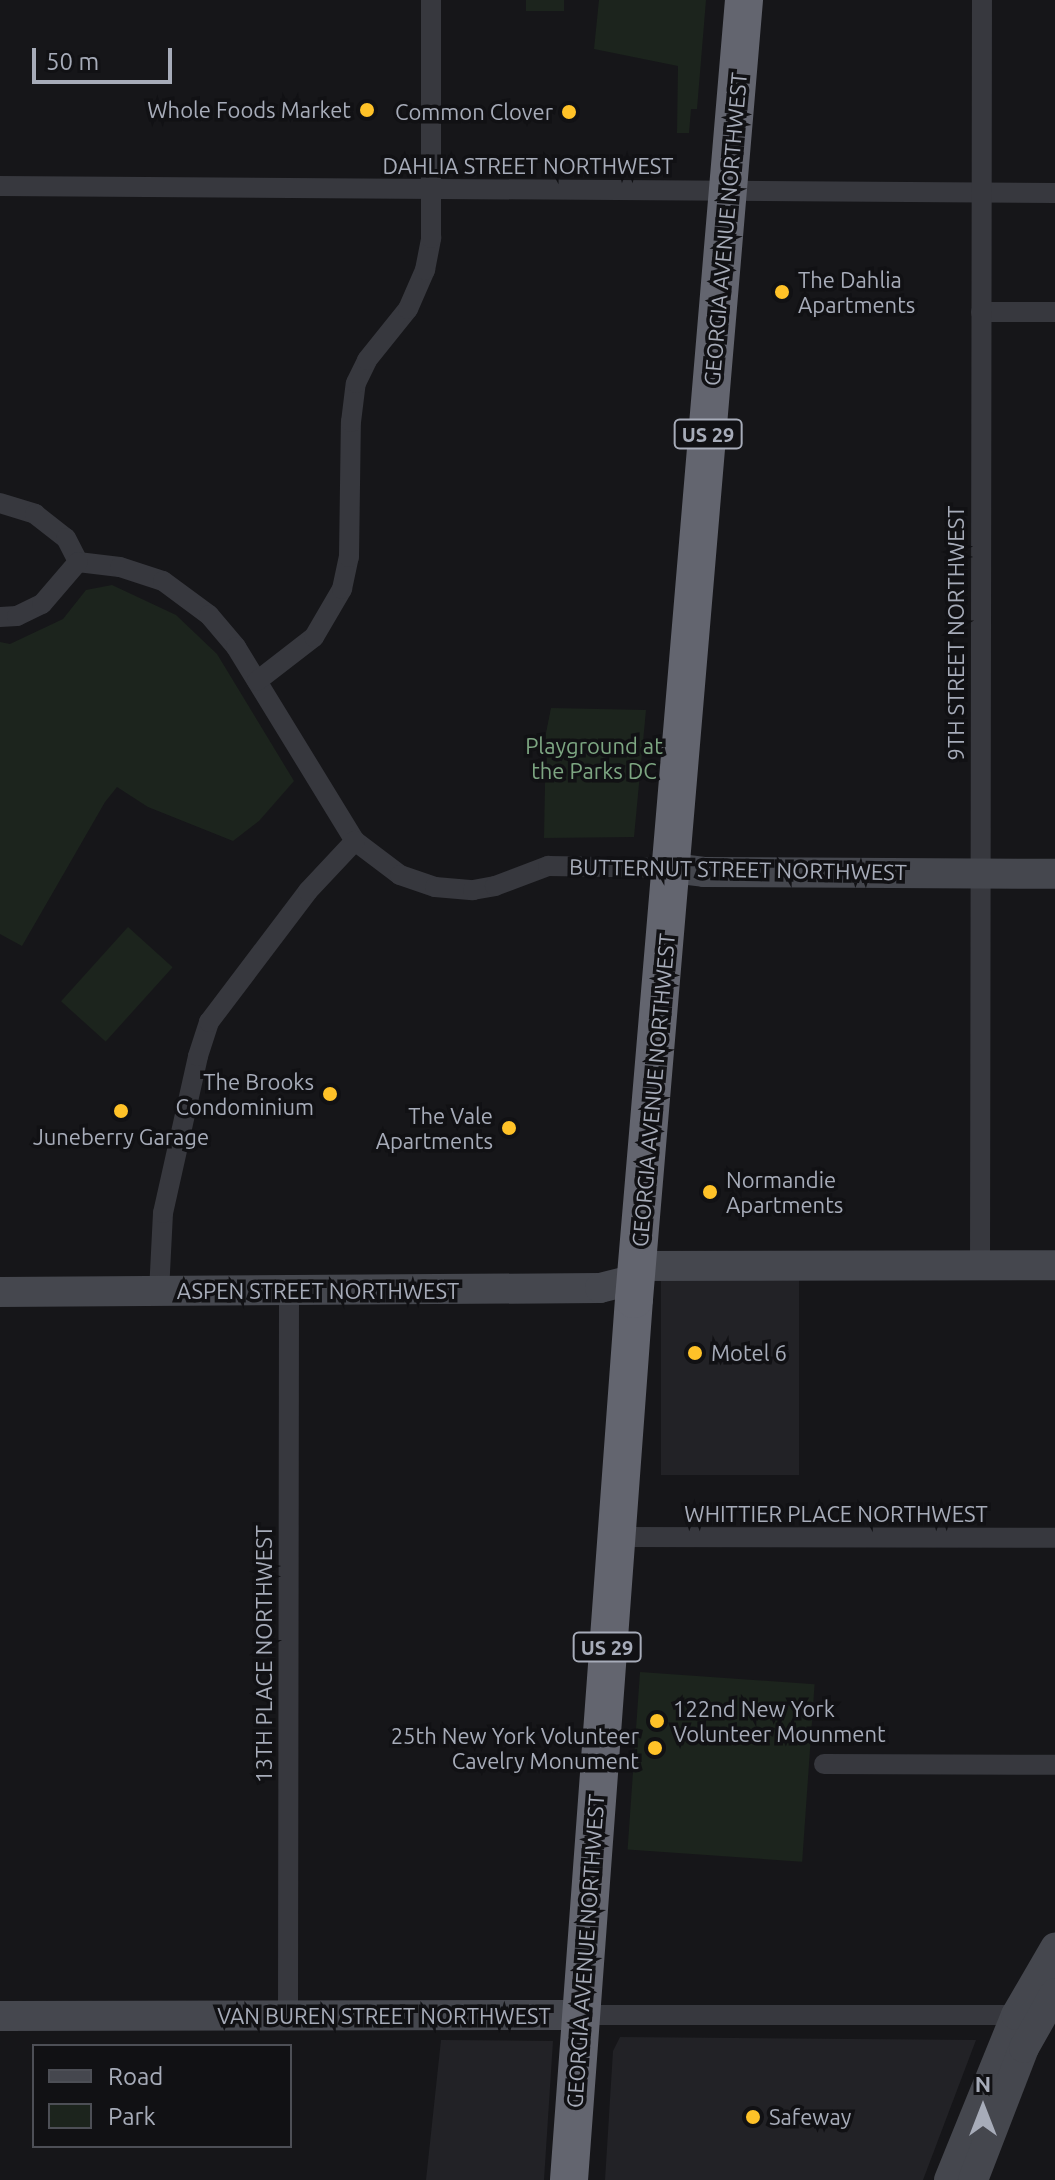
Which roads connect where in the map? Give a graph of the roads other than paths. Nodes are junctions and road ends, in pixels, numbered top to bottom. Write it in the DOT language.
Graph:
graph roads {
  1 [pos="431,0"];
  2 [pos="744,0"];
  3 [pos="982,0"];
  4 [pos="0,186"];
  5 [pos="430,189"];
  6 [pos="728,191"];
  7 [pos="982,193"];
  8 [pos="1055,193"];
  9 [pos="981,312"];
  10 [pos="1055,312"];
  11 [pos="0,503"];
  12 [pos="78,562"];
  13 [pos="0,617"];
  14 [pos="257,681"];
  15 [pos="355,841"];
  16 [pos="672,868"];
  17 [pos="980,874"];
  18 [pos="1055,874"];
  19 [pos="980,1265"];
  20 [pos="1055,1265"];
  21 [pos="636,1273"];
  22 [pos="0,1292"];
  23 [pos="159,1292"];
  24 [pos="289,1292"];
  25 [pos="616,1537"];
  26 [pos="1055,1538"];
  27 [pos="824,1764"];
  28 [pos="1055,1765"];
  29 [pos="1055,1948"];
  30 [pos="1042,2010"];
  31 [pos="580,2015"];
  32 [pos="0,2016"];
  33 [pos="288,2016"];
  34 [pos="569,2180"];
  35 [pos="949,2180"];
  36 [pos="973,2180"];
  1 -- 5 [label="street"];
  2 -- 6 [label="highway, GEORGIA AVENUE NORTHWEST / US 29"];
  3 -- 7 [label="street, 9TH STREET NORTHWEST"];
  4 -- 5 [label="street, DAHLIA STREET NORTHWEST"];
  5 -- 6 [label="street, DAHLIA STREET NORTHWEST"];
  5 -- 14 [label="street"];
  6 -- 7 [label="street, DAHLIA STREET NORTHWEST"];
  6 -- 16 [label="highway, GEORGIA AVENUE NORTHWEST / US 29"];
  7 -- 8 [label="street, DAHLIA STREET NORTHWEST"];
  7 -- 9 [label="street, 9TH STREET NORTHWEST"];
  9 -- 10 [label="street"];
  9 -- 17 [label="street, 9TH STREET NORTHWEST"];
  11 -- 12 [label="street"];
  12 -- 13 [label="street"];
  12 -- 14 [label="street, BUTTERNUT STREET NORTHWEST"];
  14 -- 15 [label="street, BUTTERNUT STREET NORTHWEST"];
  15 -- 16 [label="street, BUTTERNUT STREET NORTHWEST"];
  15 -- 23 [label="street"];
  16 -- 17 [label="street, BUTTERNUT STREET NORTHWEST"];
  16 -- 21 [label="highway, GEORGIA AVENUE NORTHWEST / US 29"];
  17 -- 18 [label="street, BUTTERNUT STREET NORTHWEST"];
  17 -- 19 [label="street, 9TH STREET NORTHWEST"];
  19 -- 20 [label="street, ASPEN STREET NORTHWEST"];
  19 -- 21 [label="street, ASPEN STREET NORTHWEST"];
  21 -- 24 [label="street, ASPEN STREET NORTHWEST"];
  21 -- 25 [label="highway, GEORGIA AVENUE NORTHWEST / US 29"];
  22 -- 23 [label="street, ASPEN STREET NORTHWEST"];
  23 -- 24 [label="street, ASPEN STREET NORTHWEST"];
  24 -- 33 [label="street, 13TH PLACE NORTHWEST"];
  25 -- 26 [label="street, WHITTIER PLACE NORTHWEST"];
  25 -- 31 [label="highway, GEORGIA AVENUE NORTHWEST / US 29"];
  27 -- 28 [label="street"];
  29 -- 30 [label="street"];
  30 -- 31 [label="street, VAN BUREN STREET NORTHWEST"];
  30 -- 35 [label="street"];
  30 -- 36 [label="street"];
  31 -- 33 [label="street, VAN BUREN STREET NORTHWEST"];
  31 -- 34 [label="highway, GEORGIA AVENUE NORTHWEST / US 29"];
  32 -- 33 [label="street, VAN BUREN STREET NORTHWEST"];
}
